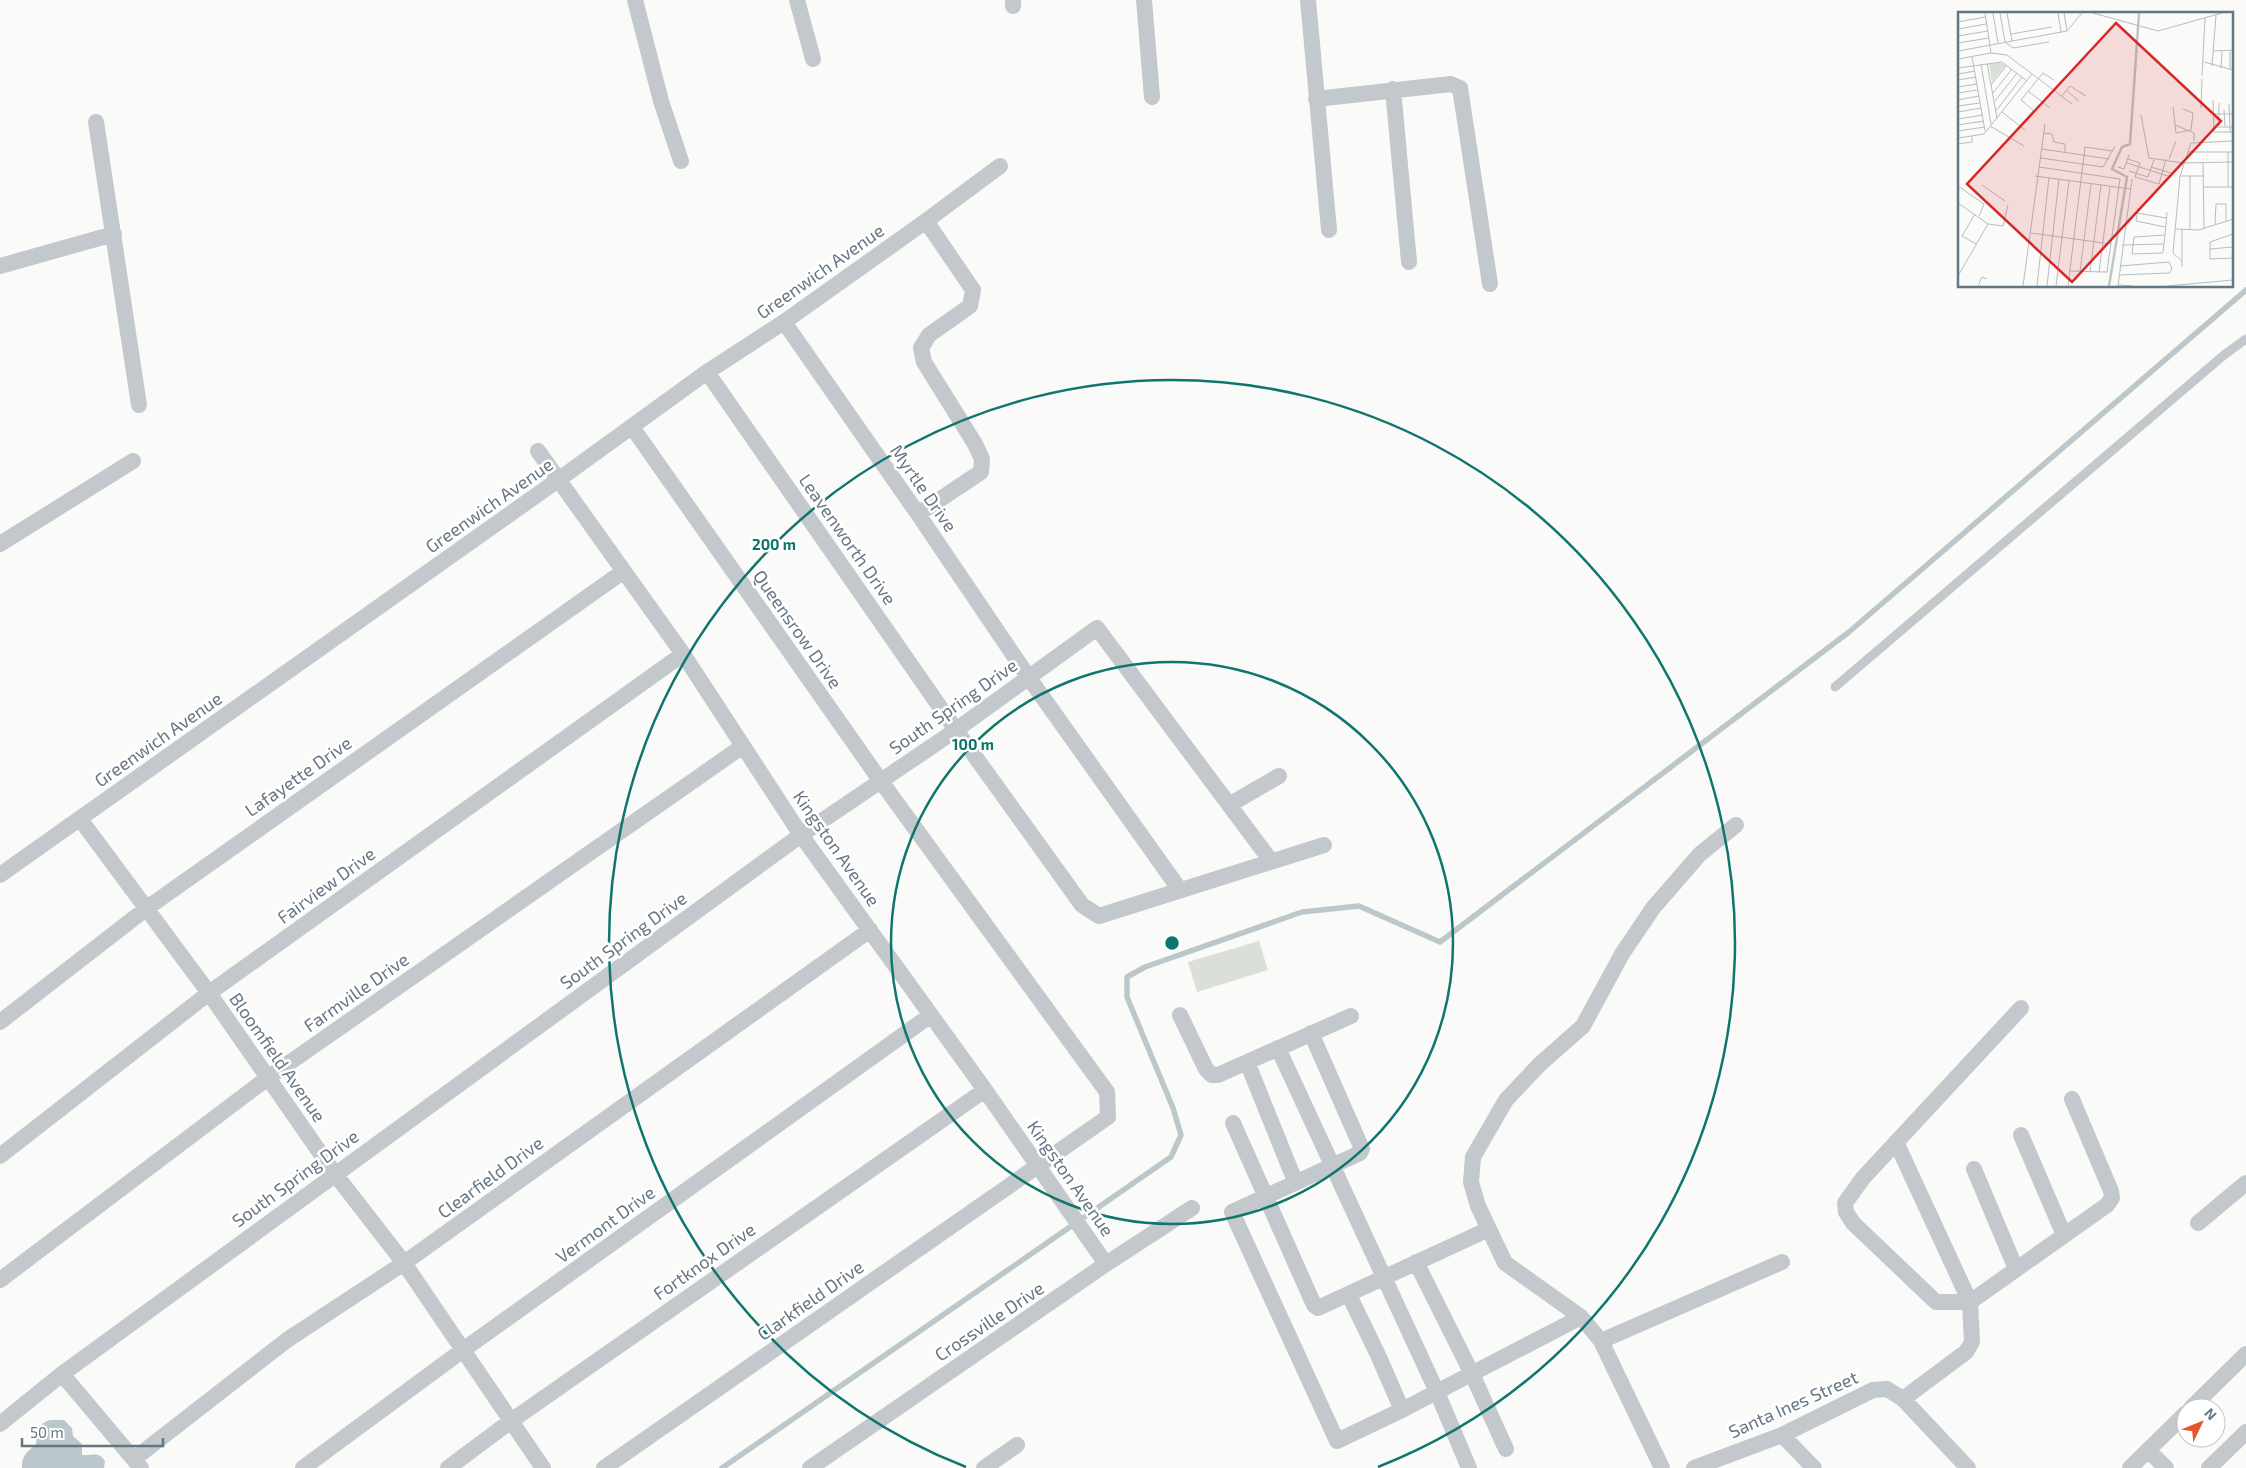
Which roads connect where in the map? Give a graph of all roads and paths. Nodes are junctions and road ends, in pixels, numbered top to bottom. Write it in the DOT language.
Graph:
graph roads {
  1 [pos="635,0"];
  2 [pos="796,0"];
  3 [pos="1144,0"];
  4 [pos="1308,0"];
  5 [pos="813,59"];
  6 [pos="1393,89"];
  7 [pos="1152,96"];
  8 [pos="1316,99"];
  9 [pos="96,122"];
  10 [pos="681,161"];
  11 [pos="1000,166"];
  12 [pos="926,222"];
  13 [pos="1330,230"];
  14 [pos="114,234"];
  15 [pos="1409,262"];
  16 [pos="0,266"];
  17 [pos="1490,284"];
  18 [pos="784,322"];
  19 [pos="2246,339"];
  20 [pos="707,372"];
  21 [pos="140,406"];
  22 [pos="632,427"];
  23 [pos="538,451"];
  24 [pos="133,461"];
  25 [pos="558,480"];
  26 [pos="918,514"];
  27 [pos="0,544"];
  28 [pos="624,571"];
  29 [pos="682,654"];
  30 [pos="1029,678"];
  31 [pos="1834,686"];
  32 [pos="956,730"];
  33 [pos="742,746"];
  34 [pos="1279,776"];
  35 [pos="880,780"];
  36 [pos="1229,806"];
  37 [pos="80,819"];
  38 [pos="1736,825"];
  39 [pos="801,835"];
  40 [pos="1324,844"];
  41 [pos="1271,861"];
  42 [pos="0,875"];
  43 [pos="1180,890"];
  44 [pos="147,908"];
  45 [pos="870,930"];
  46 [pos="209,993"];
  47 [pos="2021,1008"];
  48 [pos="931,1015"];
  49 [pos="1180,1015"];
  50 [pos="1350,1016"];
  51 [pos="0,1022"];
  52 [pos="1311,1033"];
  53 [pos="1278,1048"];
  54 [pos="1247,1062"];
  55 [pos="269,1077"];
  56 [pos="985,1090"];
  57 [pos="2072,1099"];
  58 [pos="1232,1123"];
  59 [pos="2021,1135"];
  60 [pos="1896,1142"];
  61 [pos="0,1156"];
  62 [pos="1038,1166"];
  63 [pos="1332,1166"];
  64 [pos="1974,1169"];
  65 [pos="335,1174"];
  66 [pos="1295,1181"];
  67 [pos="2246,1182"];
  68 [pos="1265,1196"];
  69 [pos="1192,1208"];
  70 [pos="2198,1223"];
  71 [pos="1489,1229"];
  72 [pos="2064,1235"];
  73 [pos="1416,1262"];
  74 [pos="1782,1262"];
  75 [pos="404,1263"];
  76 [pos="1106,1264"];
  77 [pos="2016,1269"];
  78 [pos="1383,1279"];
  79 [pos="0,1280"];
  80 [pos="1349,1295"];
  81 [pos="1970,1302"];
  82 [pos="1581,1317"];
  83 [pos="1601,1340"];
  84 [pos="463,1350"];
  85 [pos="2244,1358"];
  86 [pos="62,1374"];
  87 [pos="1472,1374"];
  88 [pos="1437,1392"];
  89 [pos="2202,1398"];
  90 [pos="1903,1399"];
  91 [pos="1402,1410"];
  92 [pos="511,1421"];
  93 [pos="2176,1423"];
  94 [pos="0,1424"];
  95 [pos="2246,1432"];
  96 [pos="1782,1435"];
  97 [pos="1017,1445"];
  98 [pos="1506,1449"];
  99 [pos="2148,1450"];
  100 [pos="137,1464"];
  101 [pos="303,1468"];
  102 [pos="448,1468"];
  103 [pos="543,1468"];
  104 [pos="604,1468"];
  105 [pos="810,1468"];
  106 [pos="984,1468"];
  107 [pos="1469,1468"];
  108 [pos="1662,1468"];
  109 [pos="1694,1468"];
  110 [pos="1814,1468"];
  111 [pos="1968,1468"];
  112 [pos="2130,1468"];
  113 [pos="2166,1468"];
  114 [pos="2209,1468"];
  1 -- 10 [label="street"];
  2 -- 5 [label="street"];
  3 -- 7 [label="street"];
  4 -- 8 [label="street"];
  6 -- 8 [label="street"];
  6 -- 15 [label="street"];
  6 -- 17 [label="street"];
  8 -- 13 [label="street"];
  9 -- 14 [label="street"];
  11 -- 12 [label="street, Greenwich Avenue"];
  12 -- 18 [label="street, Greenwich Avenue"];
  12 -- 26 [label="street"];
  14 -- 16 [label="street"];
  14 -- 21 [label="street"];
  18 -- 20 [label="street, Greenwich Avenue"];
  18 -- 26 [label="street, Myrtle Drive"];
  19 -- 31 [label="lane"];
  20 -- 22 [label="street, Greenwich Avenue"];
  20 -- 32 [label="street, Leavenworth Drive"];
  22 -- 25 [label="street, Greenwich Avenue"];
  22 -- 35 [label="street, Queensrow Drive"];
  23 -- 25 [label="street, Kingston Avenue"];
  24 -- 27 [label="street"];
  25 -- 28 [label="street, Kingston Avenue"];
  25 -- 37 [label="street, Greenwich Avenue"];
  26 -- 30 [label="street, Myrtle Drive"];
  28 -- 29 [label="street, Kingston Avenue"];
  28 -- 44 [label="street, Lafayette Drive"];
  29 -- 33 [label="street, Kingston Avenue"];
  29 -- 46 [label="street, Fairview Drive"];
  30 -- 32 [label="street, South Spring Drive"];
  30 -- 36 [label="street, South Spring Drive"];
  30 -- 43 [label="street, Myrtle Drive"];
  32 -- 35 [label="street, South Spring Drive"];
  32 -- 43 [label="street, Leavenworth Drive"];
  33 -- 39 [label="street, Kingston Avenue"];
  33 -- 55 [label="street, Farmville Drive"];
  34 -- 36 [label="street"];
  35 -- 39 [label="street, South Spring Drive"];
  35 -- 62 [label="street, Queensrow Drive"];
  36 -- 41 [label="street, South Spring Drive"];
  37 -- 42 [label="street, Greenwich Avenue"];
  37 -- 44 [label="street, Bloomfield Avenue"];
  38 -- 71 [label="street"];
  39 -- 45 [label="street, Kingston Avenue"];
  39 -- 65 [label="street, South Spring Drive"];
  40 -- 41 [label="street"];
  41 -- 43 [label="street"];
  44 -- 46 [label="street, Bloomfield Avenue"];
  44 -- 51 [label="street, Lafayette Drive"];
  45 -- 48 [label="street, Kingston Avenue"];
  45 -- 75 [label="street, Clearfield Drive"];
  46 -- 55 [label="street, Bloomfield Avenue"];
  46 -- 61 [label="street, Fairview Drive"];
  47 -- 60 [label="street"];
  48 -- 56 [label="street, Kingston Avenue"];
  48 -- 84 [label="street, Vermont Drive"];
  49 -- 54 [label="street"];
  50 -- 52 [label="street"];
  52 -- 53 [label="street"];
  52 -- 63 [label="street"];
  53 -- 54 [label="street"];
  53 -- 63 [label="street"];
  54 -- 66 [label="street"];
  55 -- 65 [label="street, Bloomfield Avenue"];
  55 -- 79 [label="street, Farmville Drive"];
  56 -- 62 [label="street, Kingston Avenue"];
  56 -- 92 [label="street, Fortknox Drive"];
  57 -- 72 [label="street"];
  58 -- 68 [label="street"];
  59 -- 72 [label="street"];
  60 -- 81 [label="street"];
  60 -- 81 [label="street"];
  62 -- 76 [label="street, Kingston Avenue"];
  62 -- 104 [label="street, Clarkfield Drive"];
  63 -- 66 [label="street"];
  63 -- 78 [label="street"];
  64 -- 77 [label="street"];
  65 -- 75 [label="street, Bloomfield Avenue"];
  65 -- 86 [label="street, South Spring Drive"];
  66 -- 68 [label="street"];
  67 -- 70 [label="street"];
  68 -- 80 [label="street"];
  68 -- 91 [label="street"];
  69 -- 76 [label="street, Crossville Drive"];
  71 -- 73 [label="street"];
  71 -- 82 [label="street"];
  72 -- 77 [label="street"];
  73 -- 78 [label="street"];
  73 -- 87 [label="street"];
  74 -- 83 [label="street"];
  75 -- 84 [label="street, Bloomfield Avenue"];
  75 -- 100 [label="street, Clearfield Drive"];
  76 -- 105 [label="street, Crossville Drive"];
  77 -- 81 [label="street"];
  78 -- 80 [label="street"];
  78 -- 88 [label="street"];
  80 -- 91 [label="street"];
  81 -- 90 [label="street"];
  82 -- 83 [label="street"];
  82 -- 87 [label="street"];
  83 -- 108 [label="street"];
  84 -- 92 [label="street, Bloomfield Avenue"];
  84 -- 101 [label="street, Vermont Drive"];
  85 -- 89 [label="street"];
  86 -- 94 [label="street, South Spring Drive"];
  86 -- 100 [label="street"];
  87 -- 88 [label="street"];
  87 -- 98 [label="street"];
  88 -- 91 [label="street"];
  88 -- 107 [label="street"];
  90 -- 96 [label="street, Santa Ines Street"];
  90 -- 111 [label="street, Santa Ines Street"];
  92 -- 102 [label="street, Fortknox Drive"];
  92 -- 103 [label="street, Bloomfield Avenue"];
  93 -- 99 [label="street"];
  95 -- 114 [label="street"];
  96 -- 109 [label="street, Santa Ines Street"];
  96 -- 110 [label="street"];
  97 -- 106 [label="street"];
  99 -- 112 [label="street"];
  99 -- 113 [label="street"];
}
